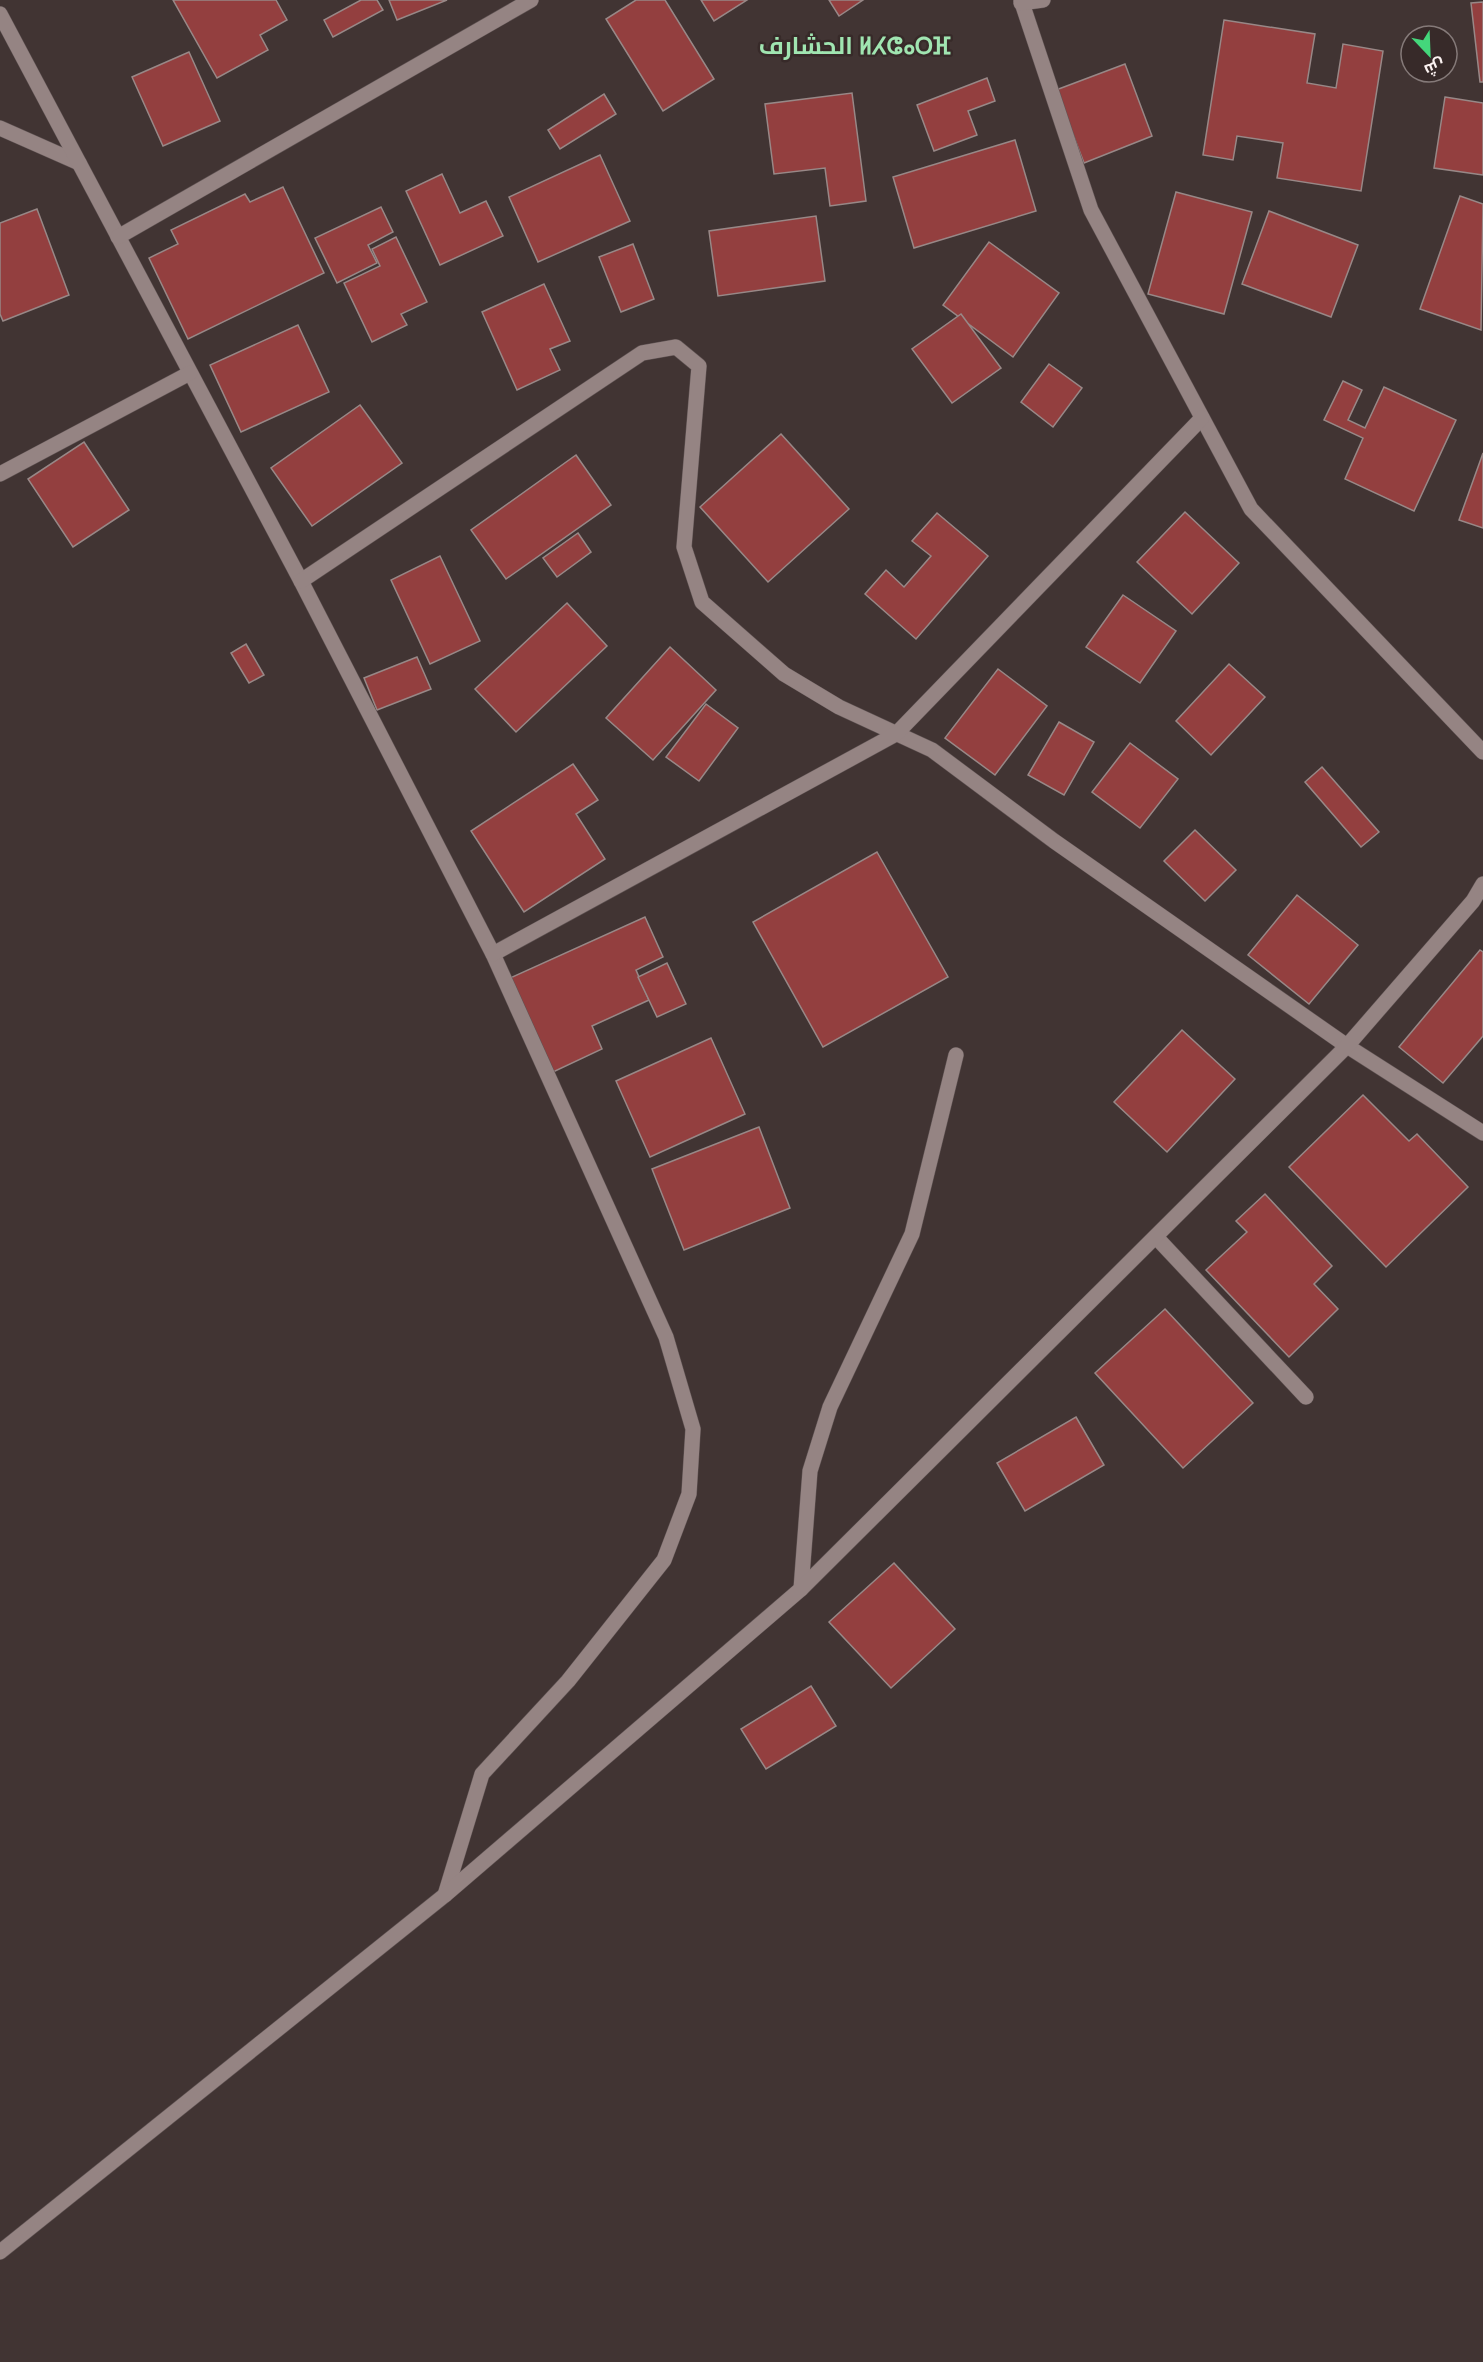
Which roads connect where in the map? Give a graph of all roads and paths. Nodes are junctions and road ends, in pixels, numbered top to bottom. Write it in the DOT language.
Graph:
graph roads {
  1 [pos="531,0"];
  2 [pos="1043,0"];
  3 [pos="1021,2"];
  4 [pos="0,14"];
  5 [pos="0,128"];
  6 [pos="79,163"];
  7 [pos="118,237"];
  8 [pos="190,373"];
  9 [pos="1202,418"];
  10 [pos="0,474"];
  11 [pos="301,581"];
  12 [pos="896,734"];
  13 [pos="1483,752"];
  14 [pos="1483,884"];
  15 [pos="493,954"];
  16 [pos="1347,1046"];
  17 [pos="956,1055"];
  18 [pos="1483,1133"];
  19 [pos="1156,1237"];
  20 [pos="1306,1397"];
  21 [pos="801,1589"];
  22 [pos="445,1895"];
  23 [pos="0,2252"];
  1 -- 7 [label="street"];
  2 -- 3 [label="street"];
  3 -- 9 [label="street"];
  4 -- 6 [label="street"];
  5 -- 6 [label="street"];
  6 -- 7 [label="street"];
  7 -- 8 [label="street"];
  8 -- 10 [label="street"];
  8 -- 11 [label="street"];
  9 -- 12 [label="street"];
  9 -- 13 [label="street"];
  11 -- 12 [label="street"];
  11 -- 15 [label="street"];
  12 -- 15 [label="street"];
  12 -- 16 [label="street"];
  14 -- 16 [label="street"];
  15 -- 22 [label="street"];
  16 -- 18 [label="street"];
  16 -- 19 [label="street"];
  17 -- 21 [label="street"];
  19 -- 20 [label="street"];
  19 -- 21 [label="street"];
  21 -- 22 [label="street"];
  22 -- 23 [label="street"];
}
